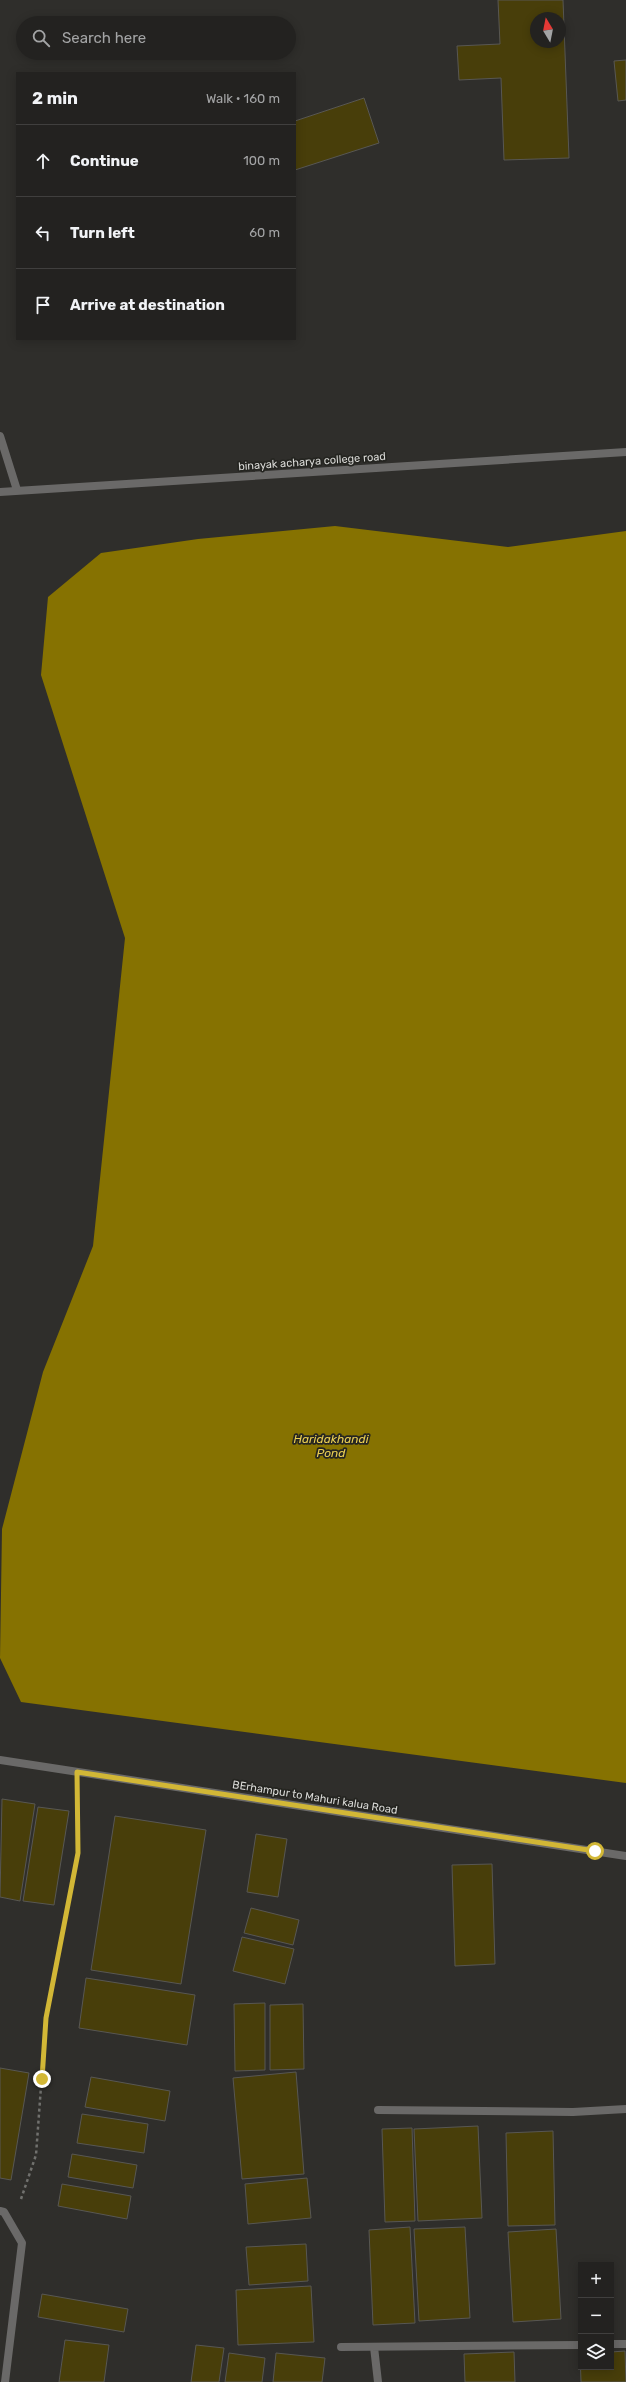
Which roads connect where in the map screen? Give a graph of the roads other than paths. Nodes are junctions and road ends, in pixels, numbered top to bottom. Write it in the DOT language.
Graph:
graph roads {
  1 [pos="0,436"];
  2 [pos="626,452"];
  3 [pos="17,490"];
  4 [pos="0,492"];
  5 [pos="0,1760"];
  6 [pos="626,1856"];
  7 [pos="378,2110"];
  8 [pos="626,2110"];
  9 [pos="0,2211"];
  10 [pos="614,2344"];
  11 [pos="626,2344"];
  12 [pos="578,2345"];
  13 [pos="341,2347"];
  14 [pos="374,2347"];
  15 [pos="5,2382"];
  16 [pos="378,2382"];
  1 -- 3 [label="street"];
  2 -- 3 [label="street, binayak acharya college road"];
  3 -- 4 [label="street, binayak acharya college road"];
  5 -- 6 [label="street, BErhampur to Mahuri kalua Road"];
  7 -- 8 [label="street"];
  9 -- 15 [label="street"];
  10 -- 11 [label="street"];
  12 -- 14 [label="street"];
  13 -- 14 [label="street"];
  14 -- 16 [label="street"];
}
